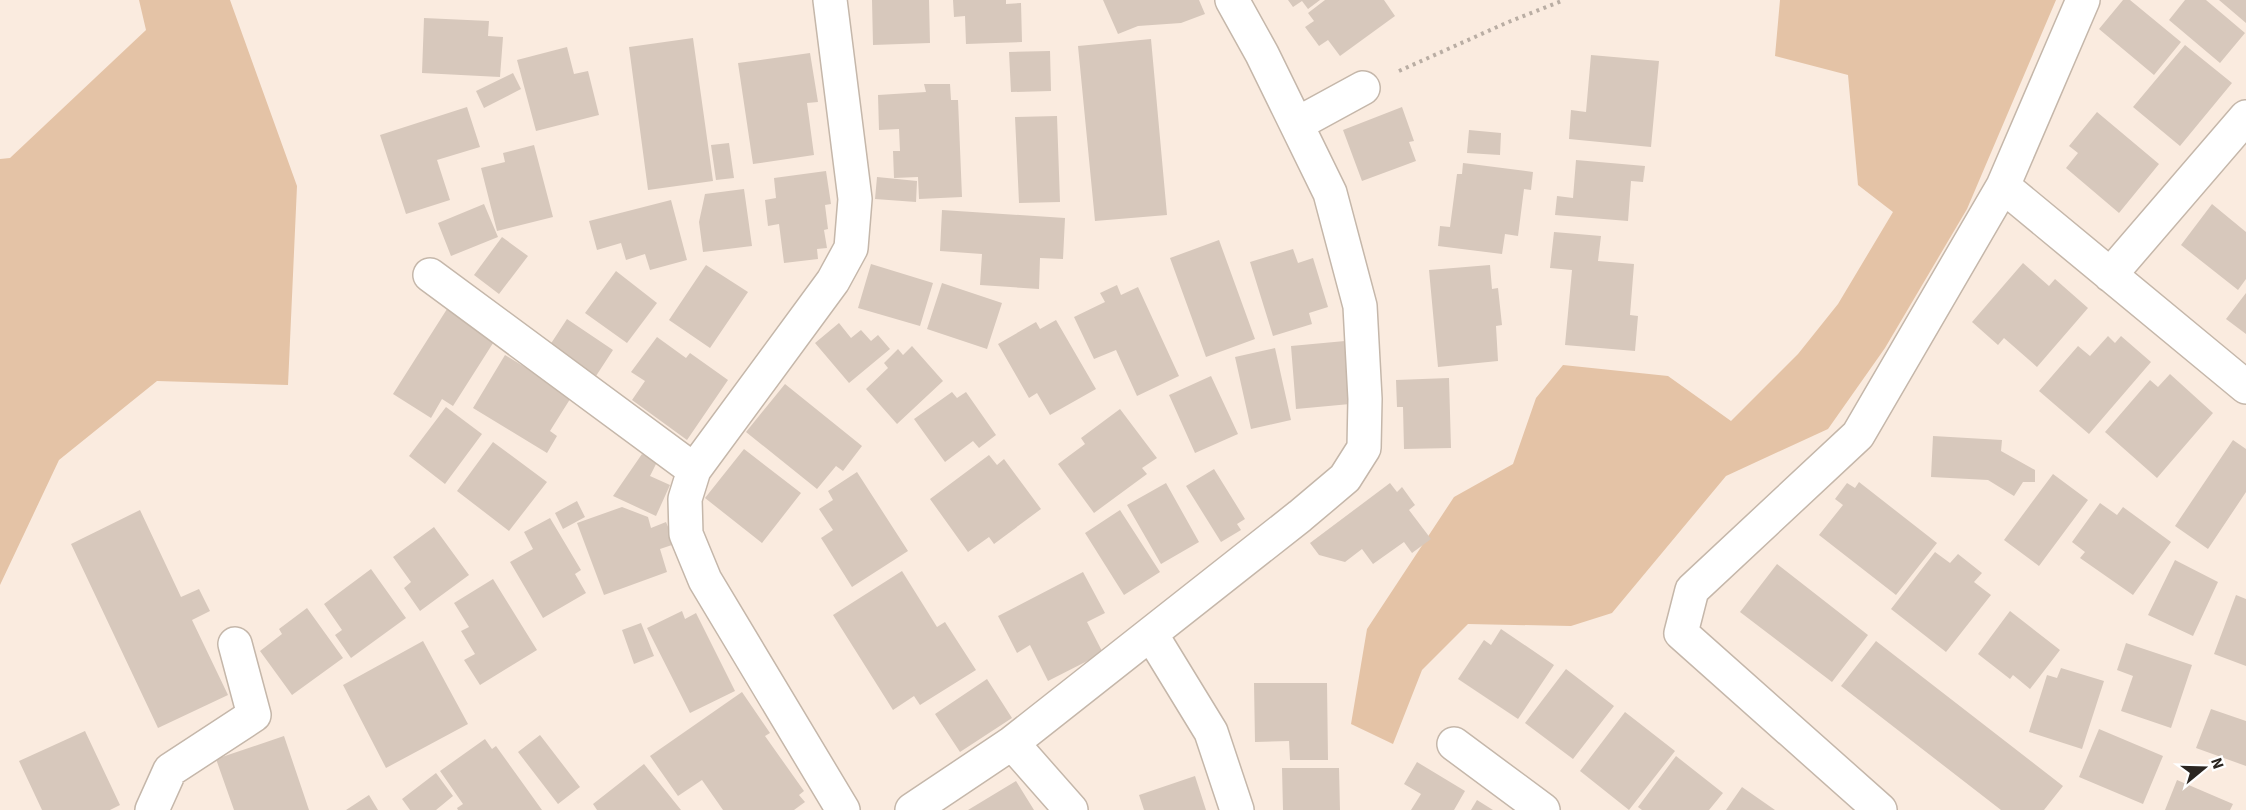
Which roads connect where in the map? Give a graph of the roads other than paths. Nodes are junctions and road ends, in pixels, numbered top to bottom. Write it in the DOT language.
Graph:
graph roads {
  1 [pos="830,0"];
  2 [pos="1232,0"];
  3 [pos="2083,0"];
  4 [pos="1363,88"];
  5 [pos="2246,117"];
  6 [pos="1297,124"];
  7 [pos="2003,186"];
  8 [pos="430,275"];
  9 [pos="2110,275"];
  10 [pos="2246,387"];
  11 [pos="694,470"];
  12 [pos="1151,634"];
  13 [pos="236,644"];
  14 [pos="1012,743"];
  15 [pos="1454,744"];
  16 [pos="152,810"];
  17 [pos="843,810"];
  18 [pos="912,810"];
  19 [pos="1071,810"];
  20 [pos="1237,810"];
  21 [pos="1543,810"];
  22 [pos="1880,810"];
  1 -- 11 [label="street"];
  2 -- 6 [label="street"];
  3 -- 7 [label="street"];
  4 -- 6 [label="street"];
  5 -- 9 [label="street"];
  6 -- 12 [label="street"];
  7 -- 9 [label="street"];
  7 -- 22 [label="street"];
  8 -- 11 [label="street"];
  9 -- 10 [label="street"];
  11 -- 17 [label="street"];
  12 -- 14 [label="street"];
  12 -- 20 [label="street"];
  13 -- 16 [label="street"];
  14 -- 18 [label="street"];
  14 -- 19 [label="street"];
  15 -- 21 [label="street"];
}
